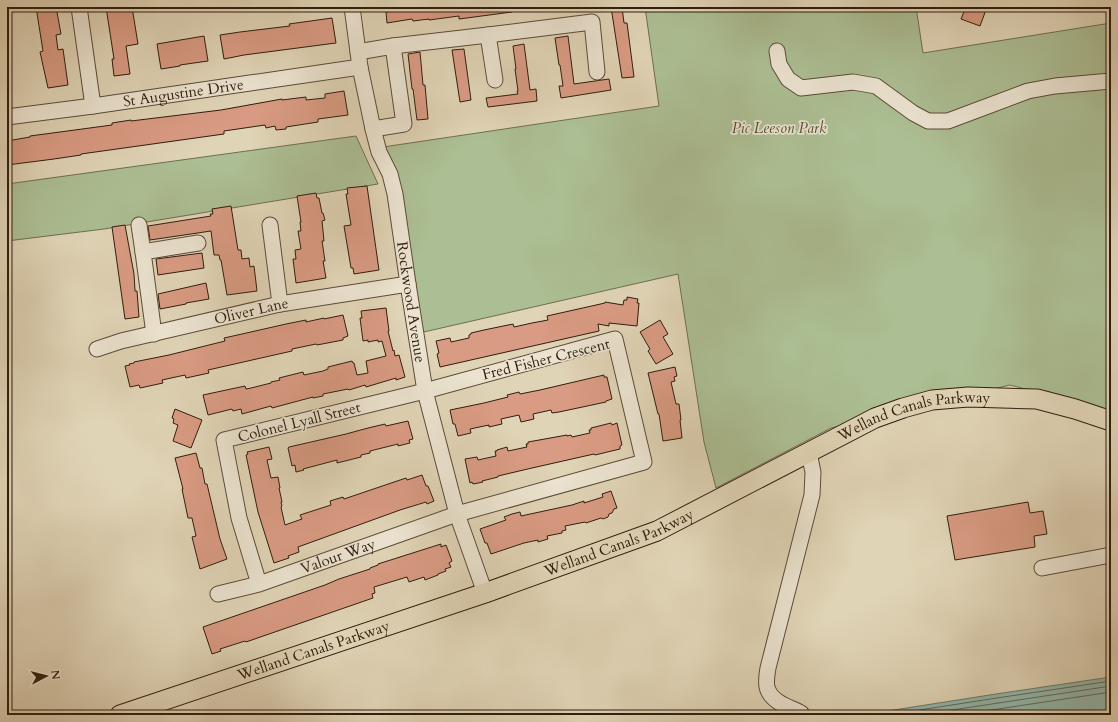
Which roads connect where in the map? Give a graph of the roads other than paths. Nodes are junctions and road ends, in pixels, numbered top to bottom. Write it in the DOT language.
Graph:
graph roads {
  1 [pos="79,7"];
  2 [pos="352,7"];
  3 [pos="488,35"];
  4 [pos="393,46"];
  5 [pos="777,51"];
  6 [pos="358,52"];
  7 [pos="360,67"];
  8 [pos="597,72"];
  9 [pos="495,80"];
  10 [pos="1111,81"];
  11 [pos="94,106"];
  12 [pos="7,117"];
  13 [pos="373,129"];
  14 [pos="139,225"];
  15 [pos="270,225"];
  16 [pos="198,243"];
  17 [pos="143,252"];
  18 [pos="408,284"];
  19 [pos="280,304"];
  20 [pos="154,334"];
  21 [pos="97,349"];
  22 [pos="425,391"];
  23 [pos="1111,421"];
  24 [pos="808,452"];
  25 [pos="457,514"];
  26 [pos="1111,554"];
  27 [pos="1042,568"];
  28 [pos="258,584"];
  29 [pos="486,593"];
  30 [pos="218,594"];
  31 [pos="801,713"];
  32 [pos="120,715"];
  1 -- 11 [label="street"];
  2 -- 6 [label="street, Rockwood Avenue"];
  3 -- 4 [label="street"];
  3 -- 8 [label="street"];
  3 -- 9 [label="street"];
  4 -- 6 [label="street"];
  4 -- 13 [label="street"];
  5 -- 10 [label="street"];
  6 -- 7 [label="street, Rockwood Avenue"];
  7 -- 11 [label="street, St Augustine Drive"];
  7 -- 13 [label="street, Rockwood Avenue"];
  11 -- 12 [label="street, St Augustine Drive"];
  13 -- 18 [label="street, Rockwood Avenue"];
  14 -- 17 [label="street"];
  15 -- 19 [label="street"];
  16 -- 17 [label="street"];
  17 -- 20 [label="street"];
  18 -- 19 [label="street, Oliver Lane"];
  18 -- 22 [label="street, Rockwood Avenue"];
  19 -- 20 [label="street, Oliver Lane"];
  20 -- 21 [label="street, Oliver Lane"];
  22 -- 25 [label="street, Rockwood Avenue"];
  22 -- 25 [label="street, Fred Fisher Crescent"];
  22 -- 28 [label="street, Colonel Lyall Street"];
  23 -- 24 [label="main road, Welland Canals Parkway"];
  24 -- 29 [label="main road, Welland Canals Parkway"];
  24 -- 31 [label="street"];
  25 -- 28 [label="street, Valour Way"];
  25 -- 29 [label="street, Rockwood Avenue"];
  26 -- 27 [label="street"];
  28 -- 30 [label="street, Valour Way"];
  29 -- 32 [label="main road, Welland Canals Parkway"];
}
